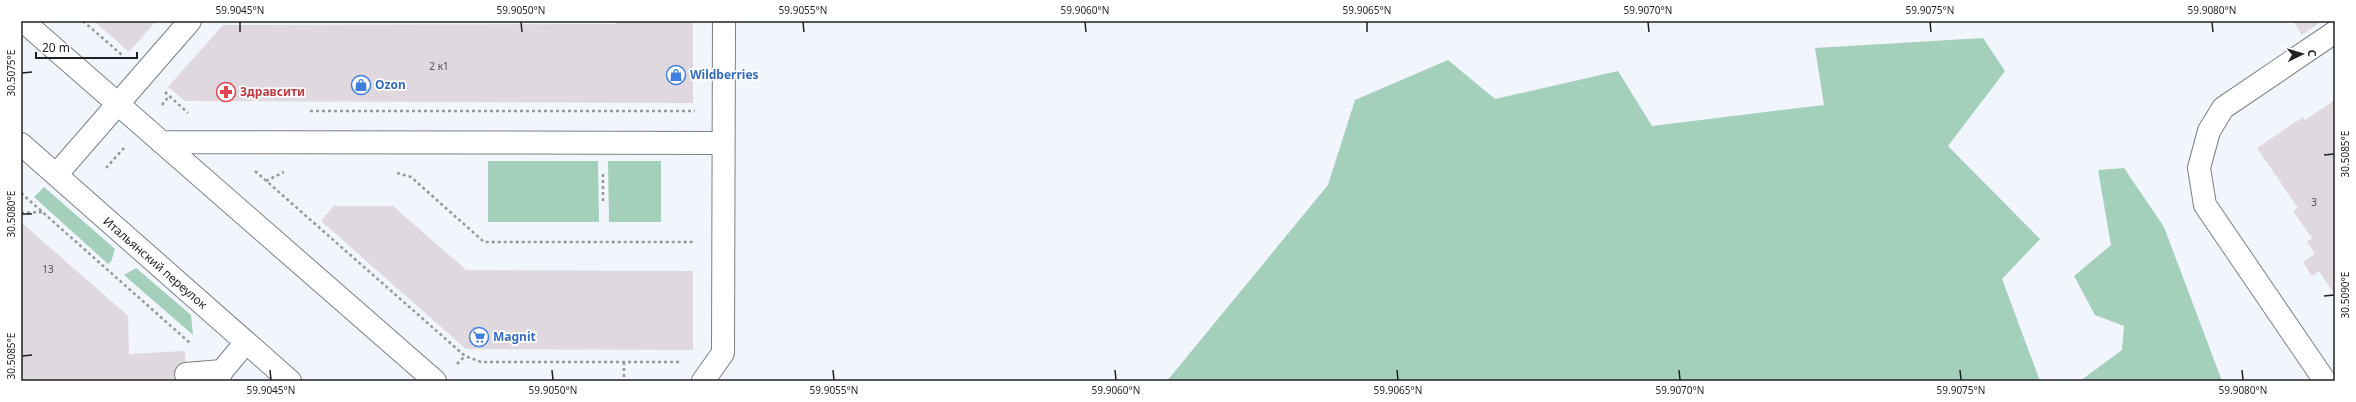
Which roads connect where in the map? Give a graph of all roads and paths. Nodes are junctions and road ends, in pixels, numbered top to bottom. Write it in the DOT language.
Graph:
graph roads {
  1 [pos="23,21"];
  2 [pos="83,21"];
  3 [pos="190,21"];
  4 [pos="724,21"];
  5 [pos="2335,32"];
  6 [pos="144,74"];
  7 [pos="118,104"];
  8 [pos="186,111"];
  9 [pos="194,111"];
  10 [pos="302,111"];
  11 [pos="723,111"];
  12 [pos="161,142"];
  13 [pos="221,142"];
  14 [pos="21,144"];
  15 [pos="724,144"];
  16 [pos="292,172"];
  17 [pos="395,172"];
  18 [pos="56,175"];
  19 [pos="266,181"];
  20 [pos="21,193"];
  21 [pos="42,212"];
  22 [pos="21,213"];
  23 [pos="723,242"];
  24 [pos="246,342"];
  25 [pos="190,343"];
  26 [pos="624,362"];
  27 [pos="684,362"];
  28 [pos="186,374"];
  29 [pos="220,376"];
  30 [pos="290,381"];
  31 [pos="435,381"];
  32 [pos="624,381"];
  33 [pos="703,381"];
  34 [pos="2325,381"];
  1 -- 7 [label="street"];
  2 -- 6 [label="path"];
  3 -- 6 [label="street"];
  4 -- 11 [label="street"];
  5 -- 34 [label="street"];
  6 -- 7 [label="street"];
  6 -- 8 [label="path"];
  7 -- 12 [label="street"];
  7 -- 18 [label="street"];
  8 -- 9 [label="path"];
  8 -- 13 [label="path"];
  10 -- 11 [label="path"];
  11 -- 15 [label="street"];
  12 -- 13 [label="street"];
  12 -- 31 [label="street"];
  13 -- 15 [label="street"];
  13 -- 19 [label="path"];
  14 -- 18 [label="street, Итальянский переулок"];
  15 -- 23 [label="street"];
  16 -- 19 [label="path"];
  17 -- 23 [label="path"];
  18 -- 24 [label="street, Итальянский переулок"];
  19 -- 26 [label="path"];
  20 -- 21 [label="path"];
  21 -- 22 [label="path"];
  21 -- 25 [label="path"];
  23 -- 33 [label="street"];
  24 -- 29 [label="street"];
  24 -- 30 [label="street, Итальянский переулок"];
  26 -- 27 [label="path"];
  26 -- 32 [label="path"];
  28 -- 29 [label="street"];
}
